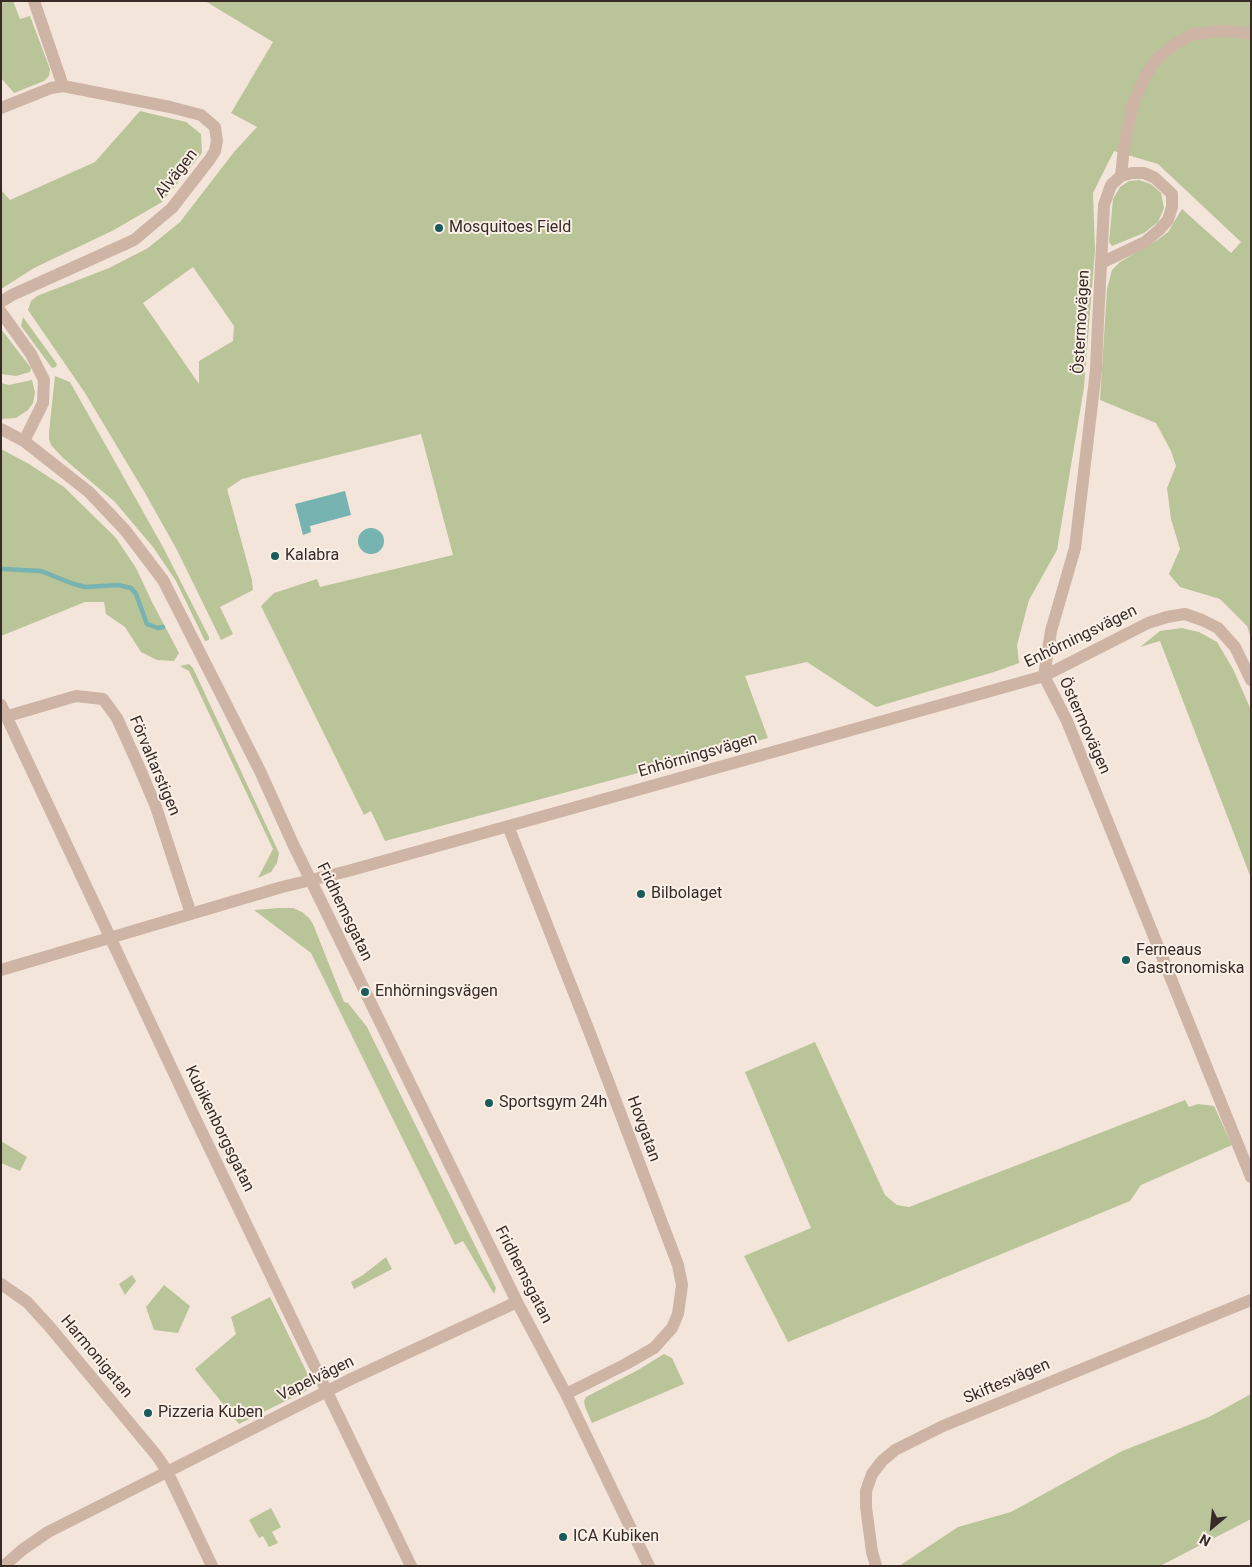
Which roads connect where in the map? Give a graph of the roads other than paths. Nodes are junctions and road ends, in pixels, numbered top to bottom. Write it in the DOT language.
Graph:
graph roads {
  1 [pos="34,1"];
  2 [pos="1251,33"];
  3 [pos="63,86"];
  4 [pos="1,108"];
  5 [pos="1121,176"];
  6 [pos="1101,263"];
  7 [pos="1,302"];
  8 [pos="1,312"];
  9 [pos="1,429"];
  10 [pos="24,441"];
  11 [pos="1044,676"];
  12 [pos="1251,680"];
  13 [pos="1,705"];
  14 [pos="8,716"];
  15 [pos="508,826"];
  16 [pos="310,880"];
  17 [pos="191,914"];
  18 [pos="110,937"];
  19 [pos="1,970"];
  20 [pos="1251,1177"];
  21 [pos="1,1284"];
  22 [pos="1251,1300"];
  23 [pos="517,1302"];
  24 [pos="327,1392"];
  25 [pos="566,1394"];
  26 [pos="167,1471"];
  27 [pos="4,1566"];
  28 [pos="212,1566"];
  29 [pos="411,1566"];
  30 [pos="649,1566"];
  31 [pos="876,1566"];
  1 -- 3 [label="street"];
  2 -- 5 [label="street"];
  3 -- 4 [label="street, Alvägen"];
  3 -- 7 [label="street, Alvägen"];
  5 -- 6 [label="street, Östermovägen"];
  5 -- 6 [label="street, Östermovägen"];
  6 -- 11 [label="street, Östermovägen"];
  8 -- 10 [label="street"];
  9 -- 10 [label="street, Fridhemsgatan"];
  10 -- 16 [label="street, Fridhemsgatan"];
  11 -- 12 [label="street, Enhörningsvägen"];
  11 -- 15 [label="street, Enhörningsvägen"];
  11 -- 20 [label="street, Östermovägen"];
  13 -- 14 [label="street, Kubikenborgsgatan"];
  14 -- 17 [label="street, Förvaltarstigen"];
  14 -- 18 [label="street, Kubikenborgsgatan"];
  15 -- 16 [label="street, Enhörningsvägen"];
  15 -- 25 [label="street, Hovgatan"];
  16 -- 17 [label="street, Enhörningsvägen"];
  16 -- 23 [label="street, Fridhemsgatan"];
  17 -- 18 [label="street, Enhörningsvägen"];
  18 -- 19 [label="street, Enhörningsvägen"];
  18 -- 24 [label="street, Kubikenborgsgatan"];
  21 -- 26 [label="street, Harmonigatan"];
  22 -- 31 [label="street, Skiftesvägen"];
  23 -- 24 [label="street, Vapelvägen"];
  23 -- 25 [label="street, Fridhemsgatan"];
  24 -- 26 [label="street, Vapelvägen"];
  24 -- 29 [label="street, Kubikenborgsgatan"];
  25 -- 30 [label="street, Fridhemsgatan"];
  26 -- 27 [label="street, Vapelvägen"];
  26 -- 28 [label="street, Harmonigatan"];
}
